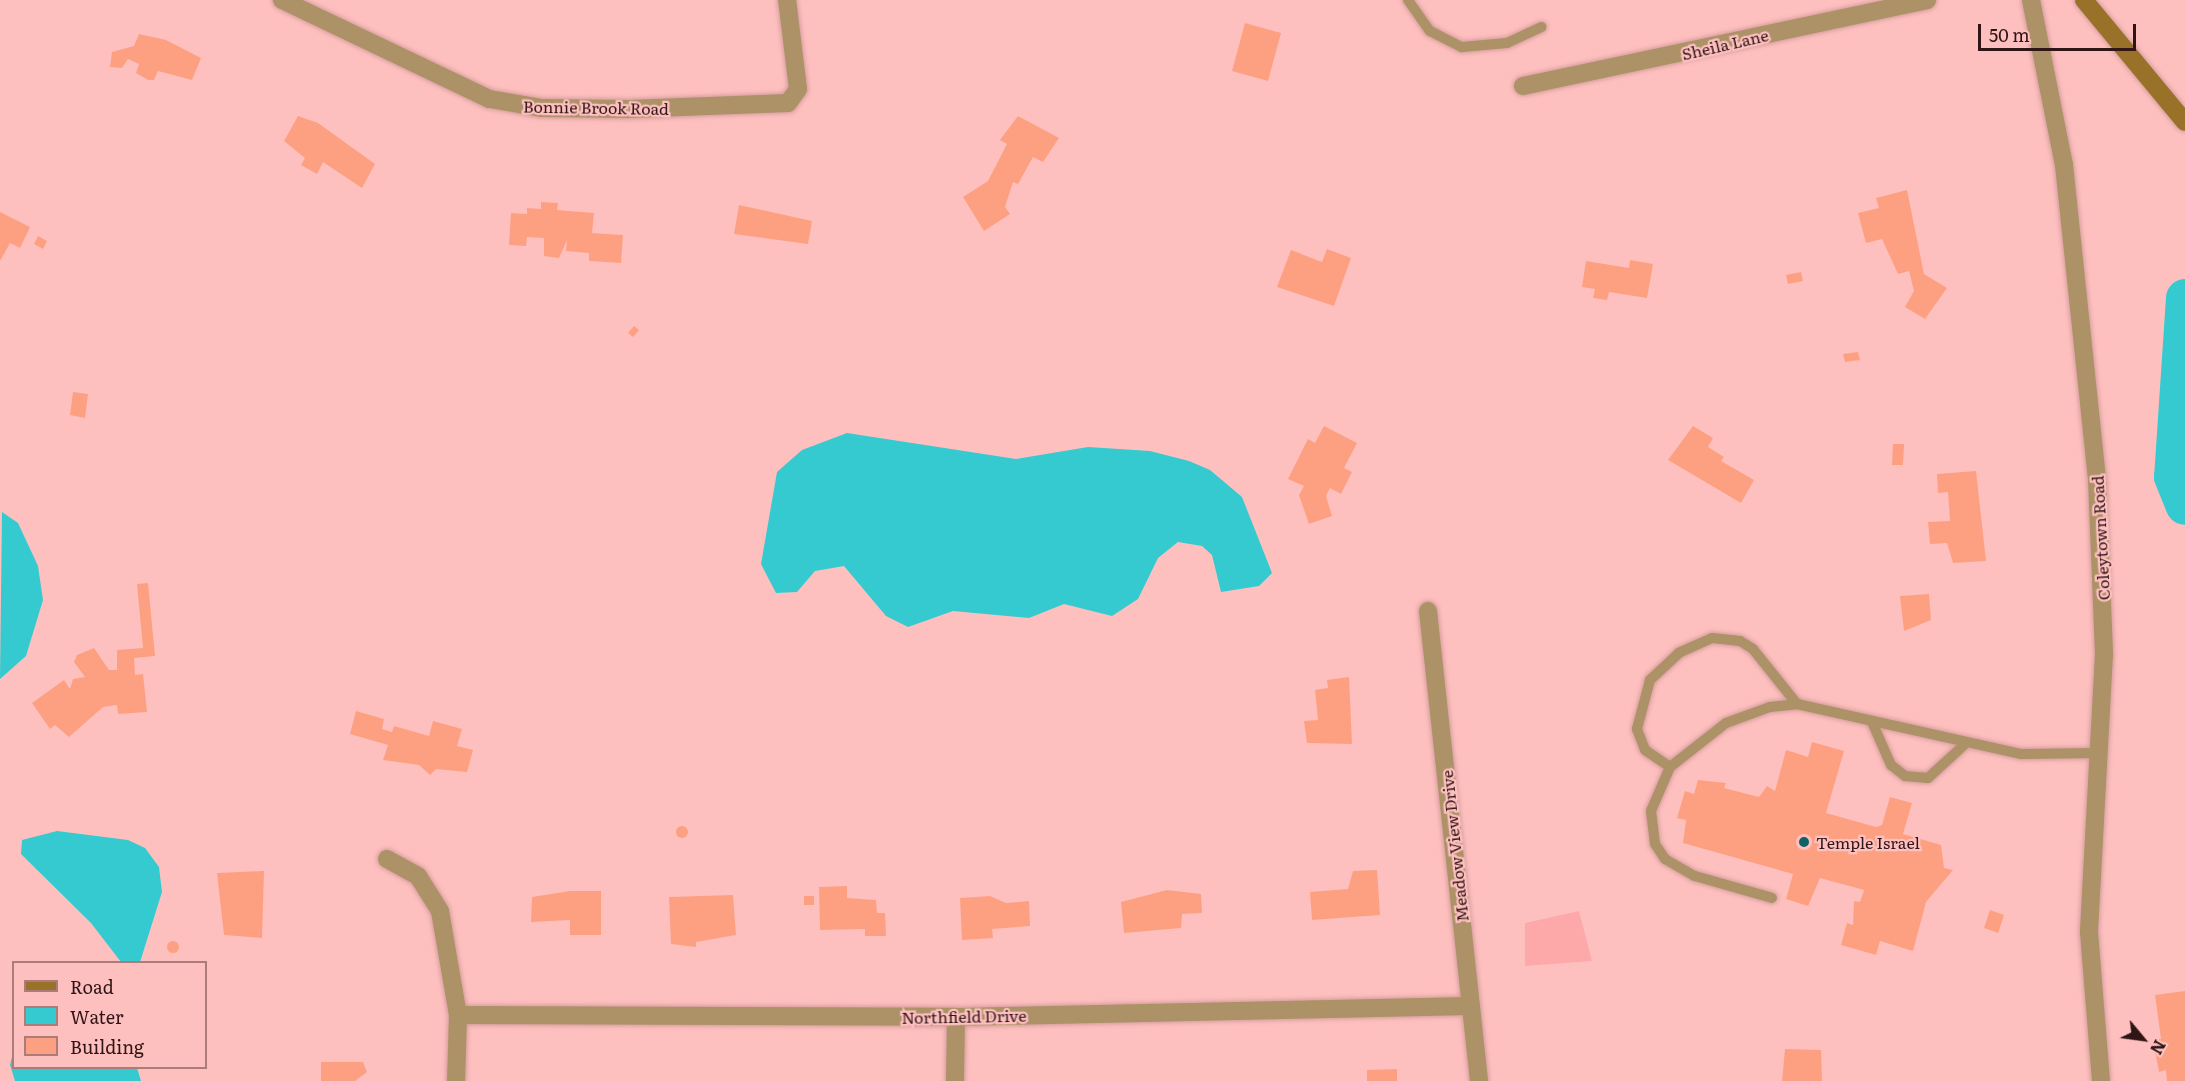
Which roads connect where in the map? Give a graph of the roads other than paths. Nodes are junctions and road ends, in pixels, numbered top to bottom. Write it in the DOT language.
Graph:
graph roads {
  1 [pos="282,0"];
  2 [pos="787,0"];
  3 [pos="1408,0"];
  4 [pos="1927,0"];
  5 [pos="2031,0"];
  6 [pos="2084,0"];
  7 [pos="1542,27"];
  8 [pos="1523,86"];
  9 [pos="2185,122"];
  10 [pos="1428,611"];
  11 [pos="1797,704"];
  12 [pos="1872,722"];
  13 [pos="1964,745"];
  14 [pos="2099,753"];
  15 [pos="1670,767"];
  16 [pos="387,859"];
  17 [pos="1772,897"];
  18 [pos="1471,1006"];
  19 [pos="458,1015"];
  20 [pos="956,1017"];
  21 [pos="456,1081"];
  22 [pos="955,1081"];
  23 [pos="1479,1081"];
  24 [pos="2101,1081"];
  1 -- 2 [label="street, Bonnie Brook Road"];
  3 -- 7 [label="lane"];
  4 -- 8 [label="street, Sheila Lane"];
  5 -- 14 [label="street, Coleytown Road"];
  6 -- 9 [label="street"];
  10 -- 18 [label="street, Meadow View Drive"];
  11 -- 12 [label="lane"];
  11 -- 15 [label="lane"];
  11 -- 15 [label="lane"];
  12 -- 13 [label="lane"];
  12 -- 13 [label="lane"];
  13 -- 14 [label="lane"];
  14 -- 24 [label="street, Coleytown Road"];
  15 -- 17 [label="lane"];
  16 -- 19 [label="street"];
  18 -- 20 [label="street, Northfield Drive"];
  18 -- 23 [label="street, Meadow View Drive"];
  19 -- 20 [label="street, Northfield Drive"];
  19 -- 21 [label="street"];
  20 -- 22 [label="street"];
}
